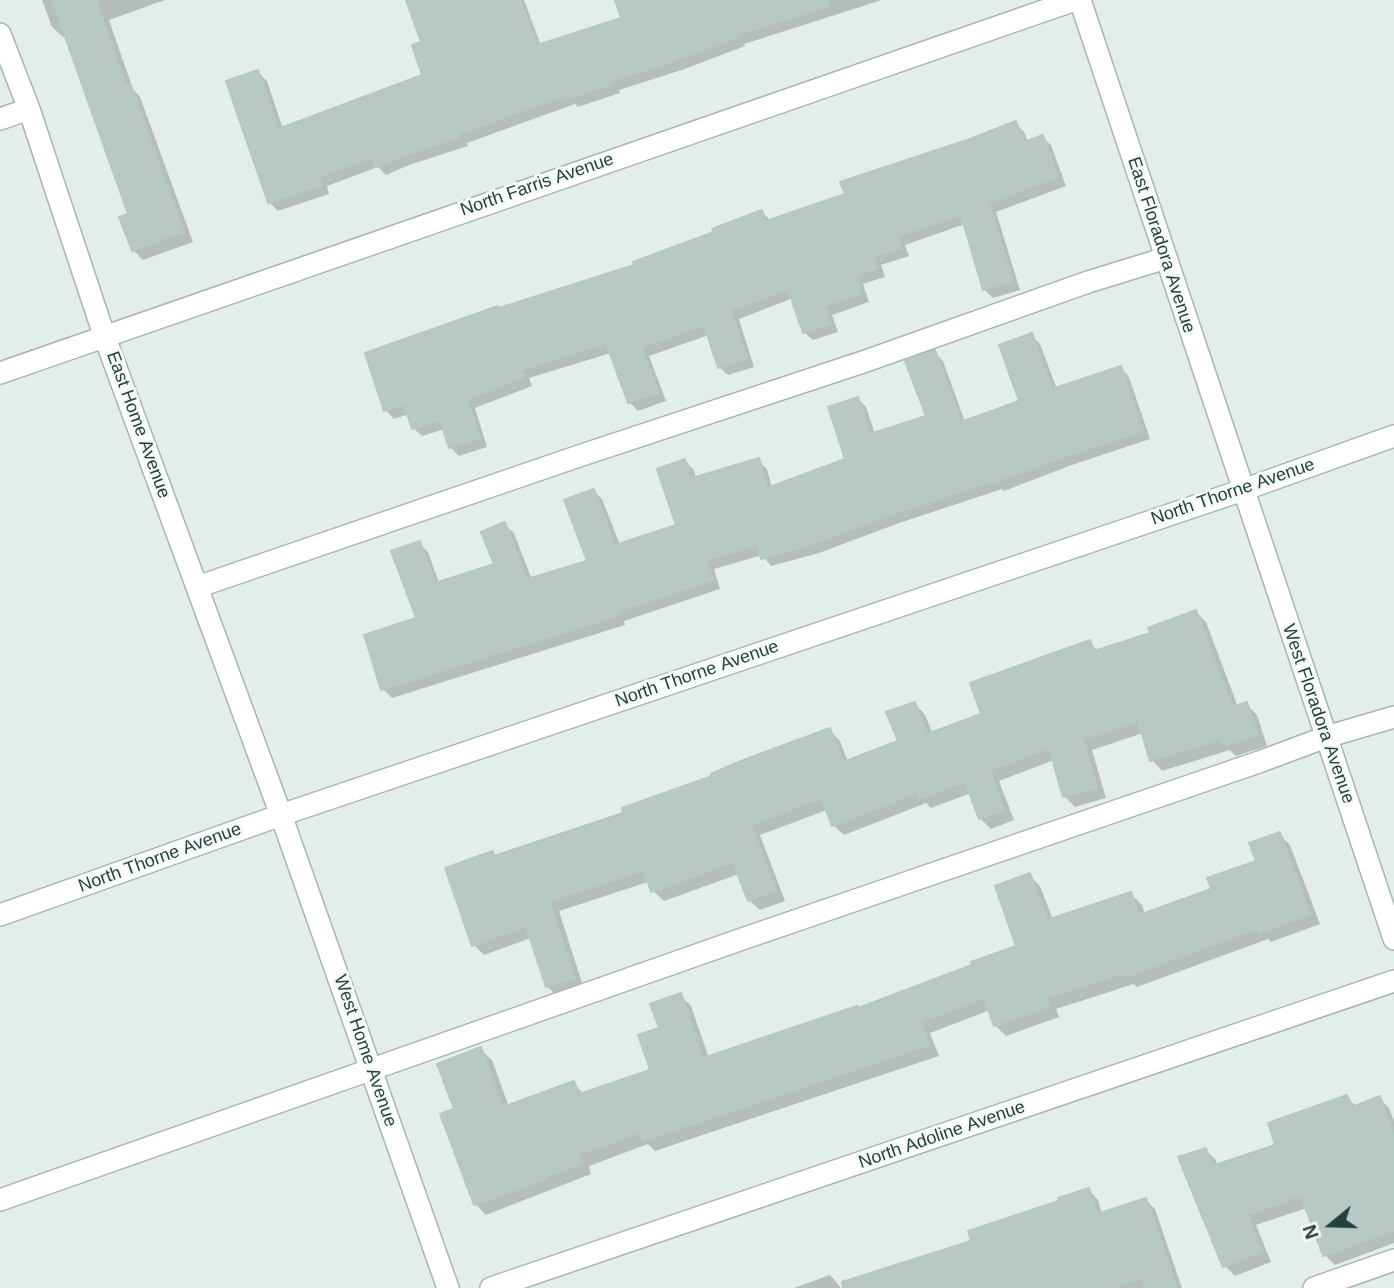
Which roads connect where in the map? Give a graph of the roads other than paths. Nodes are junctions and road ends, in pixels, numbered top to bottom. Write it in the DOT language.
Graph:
graph roads {
  1 [pos="1078,0"];
  2 [pos="0,34"];
  3 [pos="29,109"];
  4 [pos="0,119"];
  5 [pos="1166,258"];
  6 [pos="104,335"];
  7 [pos="0,373"];
  8 [pos="1394,436"];
  9 [pos="1243,490"];
  10 [pos="198,587"];
  11 [pos="1394,717"];
  12 [pos="1326,737"];
  13 [pos="281,815"];
  14 [pos="0,915"];
  15 [pos="1394,939"];
  16 [pos="1394,981"];
  17 [pos="372,1070"];
  18 [pos="0,1200"];
  19 [pos="1394,1260"];
  20 [pos="448,1288"];
  21 [pos="491,1288"];
  22 [pos="1314,1288"];
  1 -- 5 [label="street, East Floradora Avenue"];
  1 -- 6 [label="street, North Farris Avenue"];
  2 -- 3 [label="street, East Home Avenue"];
  3 -- 4 [label="street"];
  3 -- 6 [label="street, East Home Avenue"];
  5 -- 9 [label="street, East Floradora Avenue"];
  5 -- 10 [label="street"];
  6 -- 7 [label="street, North Farris Avenue"];
  6 -- 10 [label="street, East Home Avenue"];
  8 -- 9 [label="street, North Thorne Avenue"];
  9 -- 12 [label="street, West Floradora Avenue"];
  9 -- 13 [label="street, North Thorne Avenue"];
  10 -- 13 [label="street, East Home Avenue"];
  11 -- 12 [label="street"];
  12 -- 15 [label="street, West Floradora Avenue"];
  12 -- 17 [label="street"];
  13 -- 14 [label="street, North Thorne Avenue"];
  13 -- 17 [label="street, West Home Avenue"];
  16 -- 21 [label="street, North Adoline Avenue"];
  17 -- 18 [label="street"];
  17 -- 20 [label="street, West Home Avenue"];
  19 -- 22 [label="street"];
}
